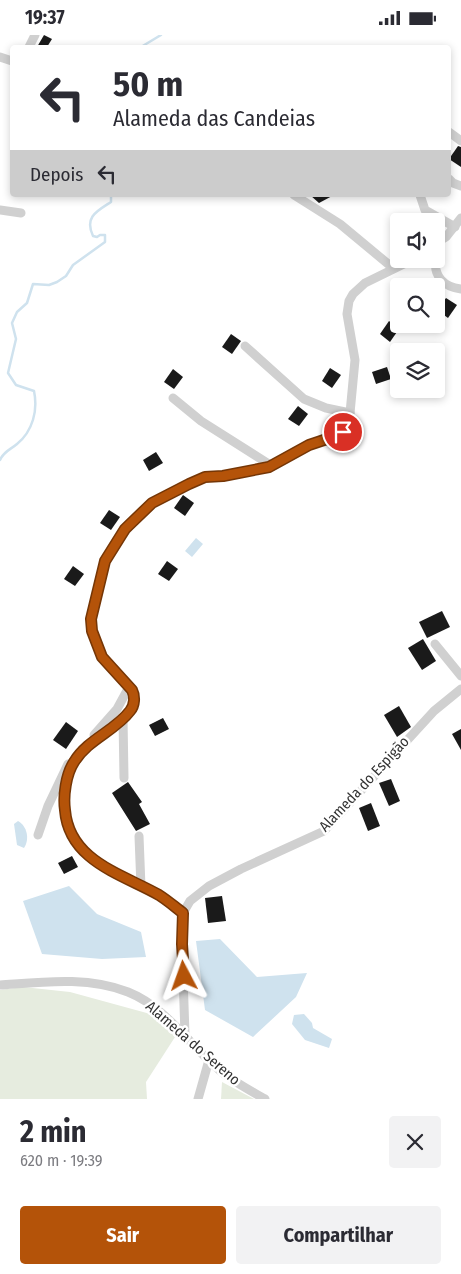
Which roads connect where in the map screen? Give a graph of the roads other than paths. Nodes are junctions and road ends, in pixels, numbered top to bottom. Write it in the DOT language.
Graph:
graph roads {
  1 [pos="297,197"];
  2 [pos="421,197"];
  3 [pos="0,210"];
  4 [pos="21,213"];
  5 [pos="461,218"];
  6 [pos="455,227"];
  7 [pos="445,236"];
  8 [pos="390,266"];
  9 [pos="393,268"];
  10 [pos="434,268"];
  11 [pos="461,289"];
  12 [pos="244,346"];
  13 [pos="172,398"];
  14 [pos="350,413"];
  15 [pos="272,466"];
  16 [pos="435,644"];
  17 [pos="461,676"];
  18 [pos="129,687"];
  19 [pos="461,689"];
  20 [pos="123,719"];
  21 [pos="124,778"];
  22 [pos="38,835"];
  23 [pos="139,836"];
  24 [pos="141,887"];
  25 [pos="183,913"];
  26 [pos="0,985"];
  27 [pos="185,1035"];
  28 [pos="210,1060"];
  29 [pos="198,1099"];
  30 [pos="265,1099"];
  1 -- 8 [label="street"];
  2 -- 6 [label="street"];
  3 -- 4 [label="street"];
  5 -- 6 [label="street"];
  6 -- 7 [label="street"];
  9 -- 14 [label="street"];
  10 -- 11 [label="street"];
  12 -- 14 [label="street"];
  13 -- 15 [label="street"];
  14 -- 15 [label="street"];
  15 -- 18 [label="street"];
  16 -- 17 [label="street"];
  18 -- 20 [label="street"];
  18 -- 22 [label="street"];
  19 -- 25 [label="street, Alameda do Espigão"];
  20 -- 21 [label="street"];
  20 -- 24 [label="street"];
  23 -- 24 [label="street"];
  24 -- 25 [label="street"];
  25 -- 27 [label="street"];
  26 -- 27 [label="street, Alameda do Sereno"];
  27 -- 28 [label="street, Alameda do Sereno"];
  28 -- 29 [label="street"];
  28 -- 30 [label="street, Alameda do Sereno"];
}
